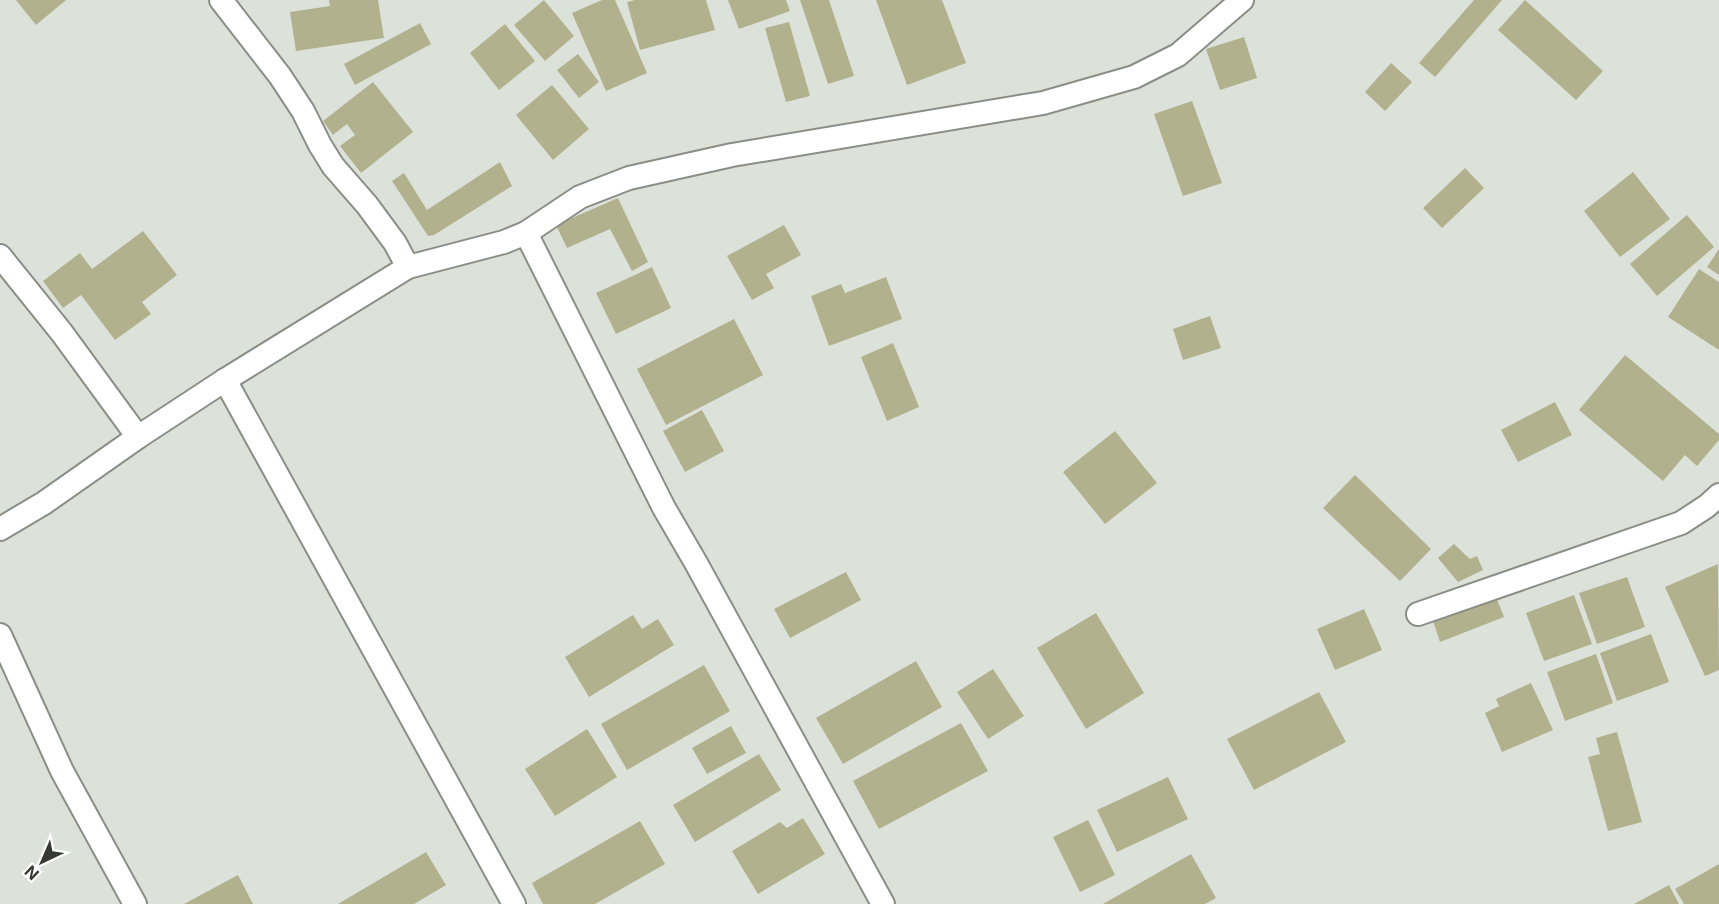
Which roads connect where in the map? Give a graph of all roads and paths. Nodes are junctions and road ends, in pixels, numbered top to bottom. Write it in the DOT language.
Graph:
graph roads {
  1 [pos="221,0"];
  2 [pos="1242,0"];
  3 [pos="526,233"];
  4 [pos="0,256"];
  5 [pos="408,267"];
  6 [pos="225,380"];
  7 [pos="138,436"];
  8 [pos="1719,495"];
  9 [pos="0,529"];
  10 [pos="1418,614"];
  11 [pos="0,635"];
  12 [pos="135,904"];
  13 [pos="514,904"];
  14 [pos="883,904"];
  1 -- 5 [label="street"];
  2 -- 3 [label="street"];
  3 -- 5 [label="street"];
  3 -- 14 [label="street"];
  4 -- 7 [label="street"];
  5 -- 6 [label="street"];
  6 -- 7 [label="street"];
  6 -- 13 [label="street"];
  7 -- 9 [label="street"];
  8 -- 10 [label="street"];
  11 -- 12 [label="street"];
}
